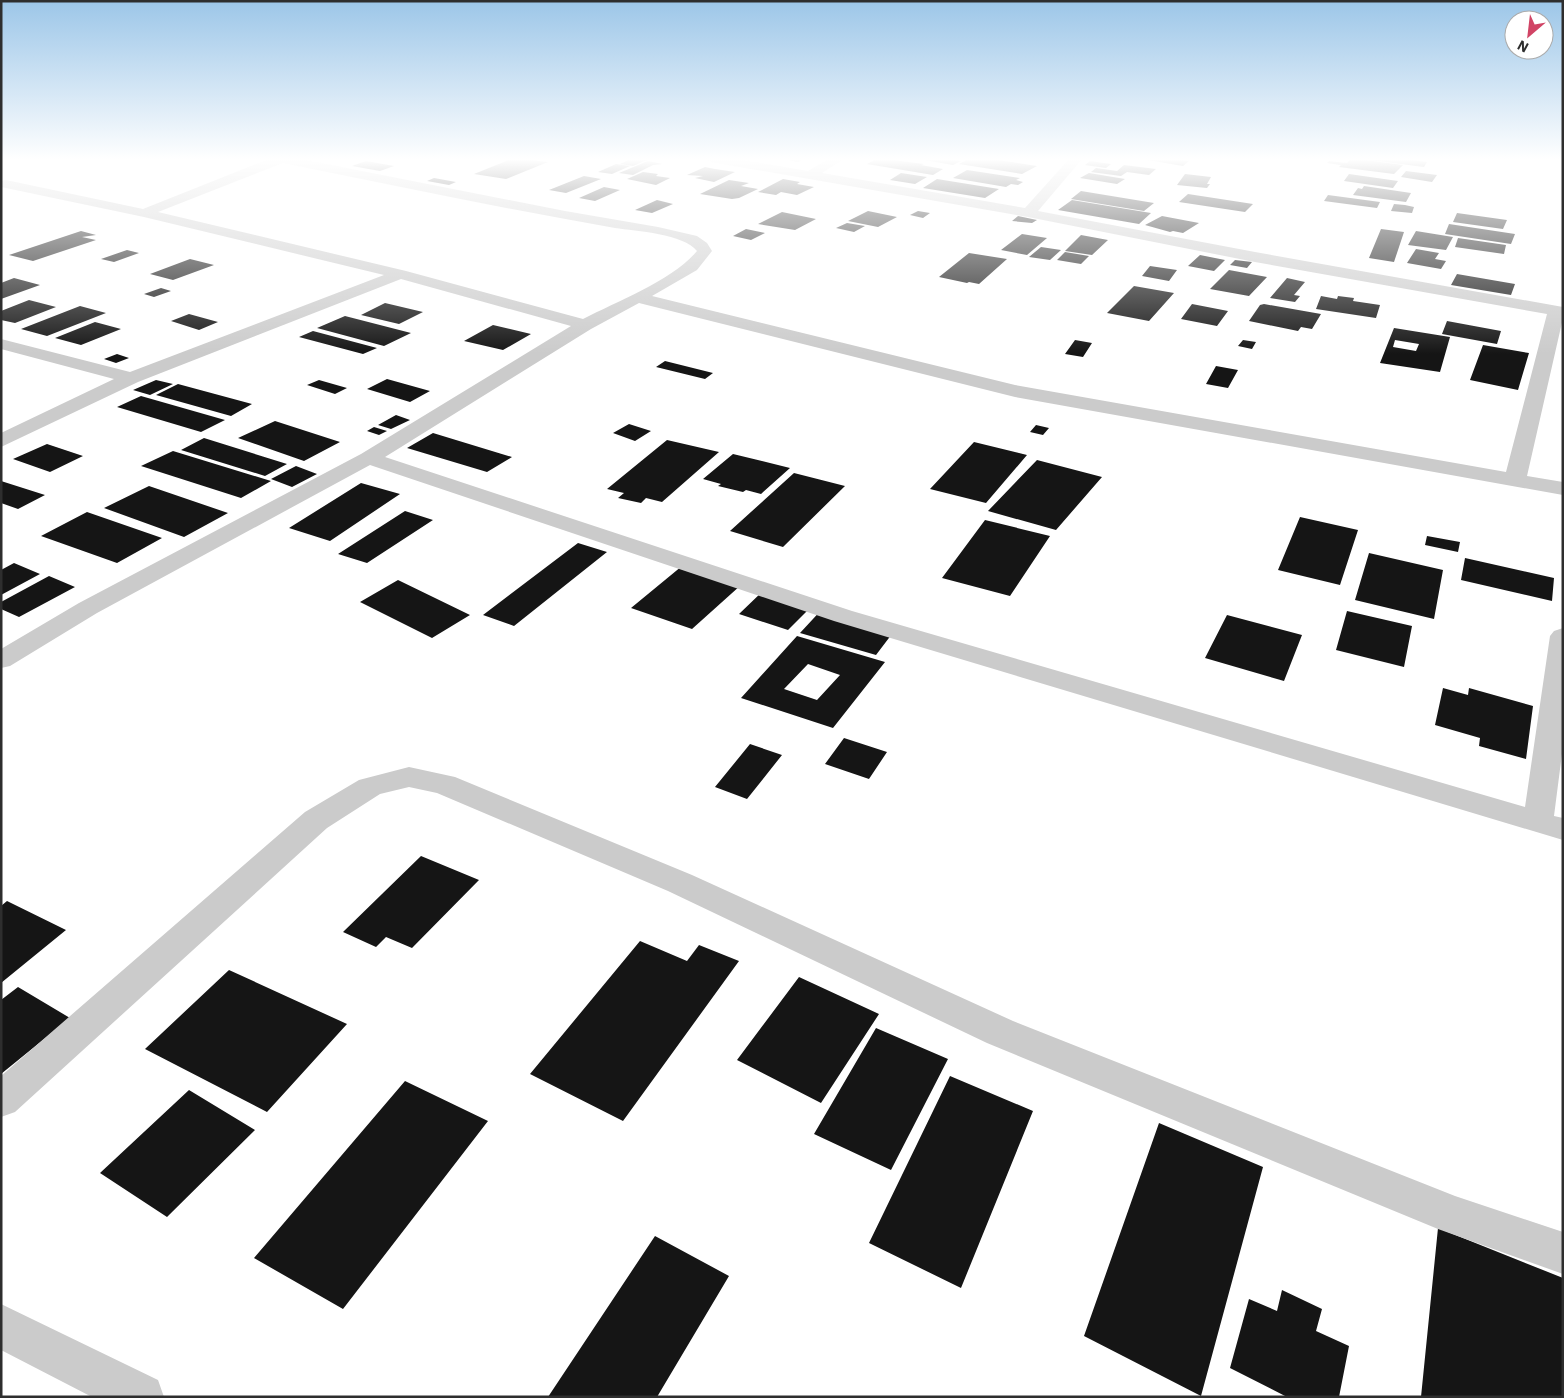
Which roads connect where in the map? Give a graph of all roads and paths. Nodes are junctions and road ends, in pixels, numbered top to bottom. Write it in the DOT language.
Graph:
graph roads {
  1 [pos="187,223"];
  2 [pos="613,223"];
  3 [pos="1081,223"];
  4 [pos="400,274"];
  5 [pos="639,298"];
  6 [pos="1559,312"];
  7 [pos="585,325"];
  8 [pos="1,344"];
  9 [pos="131,378"];
  10 [pos="1,441"];
  11 [pos="368,458"];
  12 [pos="1515,480"];
  13 [pos="1563,489"];
  14 [pos="1563,636"];
  15 [pos="1,660"];
  16 [pos="1550,826"];
  17 [pos="1,1100"];
  18 [pos="1563,1253"];
  19 [pos="1,1326"];
  20 [pos="141,1397"];
  1 -- 4 [label="street"];
  2 -- 5 [label="street"];
  3 -- 6 [label="street"];
  4 -- 7 [label="street"];
  4 -- 9 [label="street"];
  5 -- 7 [label="street"];
  5 -- 12 [label="street"];
  6 -- 12 [label="street"];
  7 -- 11 [label="street"];
  8 -- 9 [label="street"];
  9 -- 10 [label="street"];
  11 -- 15 [label="street"];
  11 -- 16 [label="street"];
  12 -- 13 [label="street"];
  14 -- 16 [label="street"];
  17 -- 18 [label="street"];
  19 -- 20 [label="street"];
}
